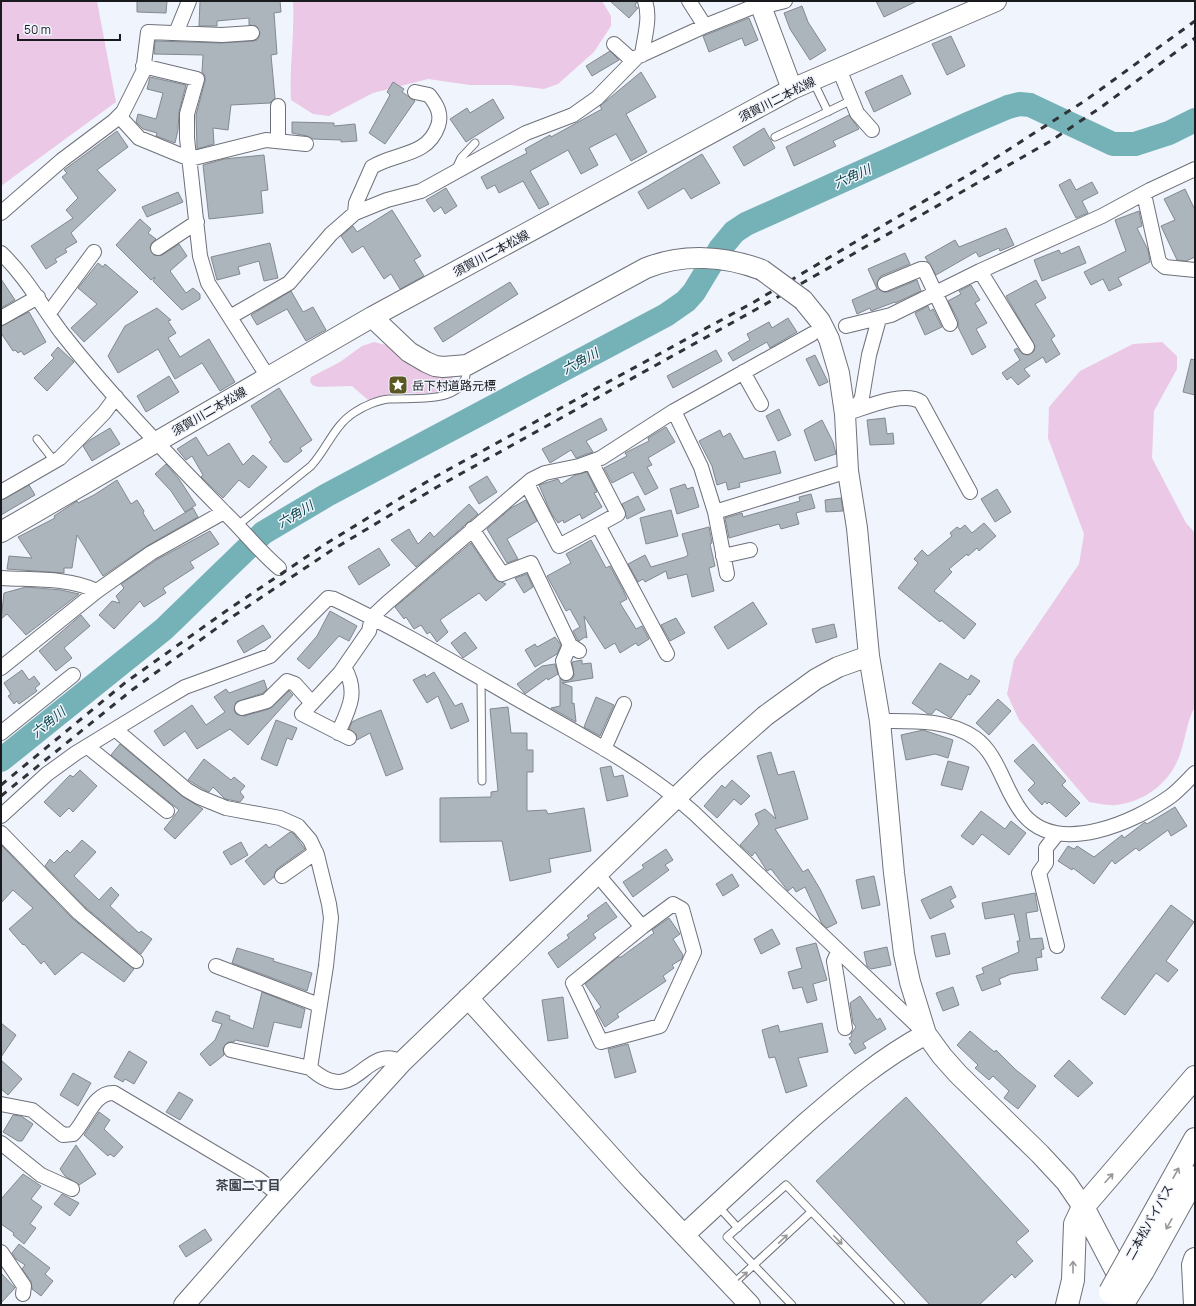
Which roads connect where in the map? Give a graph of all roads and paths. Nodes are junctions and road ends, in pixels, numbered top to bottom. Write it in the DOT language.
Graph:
graph roads {
  1 [pos="189,1"];
  2 [pos="645,1"];
  3 [pos="688,1"];
  4 [pos="786,1"];
  5 [pos="996,1"];
  6 [pos="760,4"];
  7 [pos="705,26"];
  8 [pos="176,33"];
  9 [pos="252,33"];
  10 [pos="614,44"];
  11 [pos="637,58"];
  12 [pos="143,66"];
  13 [pos="839,70"];
  14 [pos="813,80"];
  15 [pos="792,89"];
  16 [pos="415,92"];
  17 [pos="852,100"];
  18 [pos="278,106"];
  19 [pos="828,112"];
  20 [pos="119,116"];
  21 [pos="872,130"];
  22 [pos="774,138"];
  23 [pos="278,140"];
  24 [pos="475,143"];
  25 [pos="306,144"];
  26 [pos="190,159"];
  27 [pos="1195,169"];
  28 [pos="454,173"];
  29 [pos="1144,194"];
  30 [pos="1,213"];
  31 [pos="355,213"];
  32 [pos="197,222"];
  33 [pos="158,248"];
  34 [pos="94,252"];
  35 [pos="1,253"];
  36 [pos="980,270"];
  37 [pos="1195,270"];
  38 [pos="885,284"];
  39 [pos="936,292"];
  40 [pos="38,297"];
  41 [pos="49,314"];
  42 [pos="230,317"];
  43 [pos="372,317"];
  44 [pos="1,318"];
  45 [pos="879,319"];
  46 [pos="950,324"];
  47 [pos="846,326"];
  48 [pos="812,334"];
  49 [pos="1027,347"];
  50 [pos="466,365"];
  51 [pos="744,372"];
  52 [pos="268,377"];
  53 [pos="116,397"];
  54 [pos="761,404"];
  55 [pos="674,411"];
  56 [pos="845,414"];
  57 [pos="38,439"];
  58 [pos="154,442"];
  59 [pos="55,462"];
  60 [pos="591,462"];
  61 [pos="848,471"];
  62 [pos="527,484"];
  63 [pos="1,492"];
  64 [pos="970,492"];
  65 [pos="224,512"];
  66 [pos="715,512"];
  67 [pos="598,525"];
  68 [pos="240,527"];
  69 [pos="472,529"];
  70 [pos="1,532"];
  71 [pos="750,550"];
  72 [pos="723,556"];
  73 [pos="279,568"];
  74 [pos="727,574"];
  75 [pos="1,578"];
  76 [pos="97,591"];
  77 [pos="372,617"];
  78 [pos="667,654"];
  79 [pos="869,656"];
  80 [pos="344,667"];
  81 [pos="1,668"];
  82 [pos="566,672"];
  83 [pos="73,675"];
  84 [pos="481,678"];
  85 [pos="312,702"];
  86 [pos="624,704"];
  87 [pos="242,708"];
  88 [pos="880,722"];
  89 [pos="116,730"];
  90 [pos="1,733"];
  91 [pos="88,747"];
  92 [pos="604,749"];
  93 [pos="1195,773"];
  94 [pos="482,781"];
  95 [pos="676,798"];
  96 [pos="167,811"];
  97 [pos="1,816"];
  98 [pos="1,833"];
  99 [pos="1057,834"];
  100 [pos="316,852"];
  101 [pos="597,874"];
  102 [pos="282,876"];
  103 [pos="642,927"];
  104 [pos="1059,950"];
  105 [pos="838,952"];
  106 [pos="136,960"];
  107 [pos="216,966"];
  108 [pos="468,998"];
  109 [pos="319,1005"];
  110 [pos="845,1028"];
  111 [pos="926,1034"];
  112 [pos="231,1050"];
  113 [pos="402,1062"];
  114 [pos="310,1068"];
  115 [pos="1195,1077"];
  116 [pos="1,1104"];
  117 [pos="1195,1139"];
  118 [pos="1,1143"];
  119 [pos="1195,1177"];
  120 [pos="72,1189"];
  121 [pos="281,1196"];
  122 [pos="717,1204"];
  123 [pos="1083,1207"];
  124 [pos="811,1212"];
  125 [pos="738,1228"];
  126 [pos="684,1235"];
  127 [pos="1,1252"];
  128 [pos="1195,1260"];
  129 [pos="1137,1264"];
  130 [pos="754,1266"];
  131 [pos="732,1286"];
  132 [pos="23,1294"];
  133 [pos="1111,1301"];
  134 [pos="184,1305"];
  135 [pos="750,1305"];
  136 [pos="792,1305"];
  137 [pos="901,1305"];
  138 [pos="1067,1305"];
  139 [pos="1135,1305"];
  140 [pos="1195,1305"];
  1 -- 8 [label="street"];
  2 -- 11 [label="street"];
  3 -- 7 [label="street"];
  4 -- 6 [label="street"];
  5 -- 13 [label="street, 須賀川二本松線"];
  6 -- 7 [label="street"];
  6 -- 15 [label="street"];
  7 -- 11 [label="street"];
  8 -- 9 [label="street"];
  8 -- 12 [label="street"];
  10 -- 11 [label="street"];
  11 -- 28 [label="street"];
  12 -- 20 [label="street"];
  12 -- 26 [label="street"];
  13 -- 14 [label="street, 須賀川二本松線"];
  13 -- 17 [label="street"];
  14 -- 15 [label="street, 須賀川二本松線"];
  14 -- 19 [label="lane"];
  15 -- 43 [label="street, 須賀川二本松線"];
  16 -- 31 [label="street"];
  17 -- 19 [label="lane"];
  17 -- 21 [label="street"];
  18 -- 23 [label="street"];
  19 -- 22 [label="lane"];
  20 -- 26 [label="street"];
  20 -- 30 [label="street"];
  23 -- 25 [label="street"];
  23 -- 26 [label="street"];
  24 -- 28 [label="lane"];
  26 -- 32 [label="street"];
  27 -- 29 [label="street"];
  28 -- 31 [label="street"];
  29 -- 36 [label="street"];
  29 -- 37 [label="street"];
  31 -- 42 [label="street"];
  32 -- 33 [label="street"];
  32 -- 42 [label="street"];
  34 -- 41 [label="street"];
  35 -- 40 [label="street"];
  36 -- 39 [label="street"];
  36 -- 49 [label="street"];
  38 -- 39 [label="street"];
  39 -- 45 [label="street"];
  39 -- 46 [label="street"];
  40 -- 41 [label="street"];
  40 -- 44 [label="street"];
  41 -- 53 [label="street"];
  42 -- 52 [label="street"];
  43 -- 50 [label="street"];
  43 -- 52 [label="street, 須賀川二本松線"];
  45 -- 47 [label="street"];
  45 -- 56 [label="street"];
  48 -- 51 [label="street"];
  50 -- 56 [label="street, bridge"];
  50 -- 68 [label="lane"];
  51 -- 54 [label="street"];
  51 -- 55 [label="street"];
  52 -- 58 [label="street, 須賀川二本松線"];
  53 -- 58 [label="street"];
  53 -- 59 [label="street"];
  55 -- 60 [label="street"];
  55 -- 66 [label="street"];
  56 -- 61 [label="street"];
  56 -- 64 [label="street"];
  57 -- 59 [label="lane"];
  58 -- 65 [label="street"];
  58 -- 70 [label="street, 須賀川二本松線"];
  59 -- 63 [label="street"];
  60 -- 62 [label="street"];
  60 -- 67 [label="street"];
  61 -- 66 [label="street"];
  61 -- 79 [label="street"];
  62 -- 67 [label="street"];
  62 -- 69 [label="street"];
  65 -- 68 [label="street"];
  65 -- 76 [label="street"];
  66 -- 72 [label="street"];
  67 -- 78 [label="street"];
  68 -- 73 [label="street"];
  69 -- 77 [label="street"];
  69 -- 82 [label="street"];
  71 -- 72 [label="street"];
  72 -- 74 [label="street"];
  75 -- 76 [label="street"];
  76 -- 81 [label="street"];
  77 -- 80 [label="street"];
  77 -- 84 [label="street"];
  77 -- 89 [label="street"];
  79 -- 88 [label="street"];
  79 -- 95 [label="street"];
  80 -- 85 [label="street"];
  80 -- 85 [label="street"];
  83 -- 90 [label="street"];
  84 -- 92 [label="street"];
  84 -- 94 [label="lane"];
  85 -- 87 [label="street"];
  86 -- 92 [label="street"];
  88 -- 99 [label="street"];
  88 -- 111 [label="street"];
  89 -- 91 [label="street"];
  89 -- 100 [label="street"];
  91 -- 96 [label="street"];
  91 -- 97 [label="street"];
  92 -- 95 [label="street"];
  93 -- 99 [label="street"];
  95 -- 101 [label="street"];
  95 -- 105 [label="street"];
  98 -- 106 [label="street"];
  99 -- 104 [label="street"];
  100 -- 102 [label="street"];
  100 -- 109 [label="street"];
  101 -- 103 [label="street"];
  101 -- 108 [label="street"];
  103 -- 103 [label="street"];
  105 -- 110 [label="street"];
  105 -- 111 [label="street"];
  107 -- 109 [label="street"];
  108 -- 113 [label="street"];
  108 -- 126 [label="street"];
  109 -- 114 [label="street"];
  111 -- 122 [label="street"];
  111 -- 123 [label="street"];
  112 -- 114 [label="street"];
  113 -- 114 [label="street"];
  113 -- 121 [label="street"];
  123 -- 115 [label="highway, one-way"];
  116 -- 121 [label="street"];
  129 -- 117 [label="highway, 二本松バイパス, one-way"];
  118 -- 120 [label="street"];
  119 -- 129 [label="highway, 二本松バイパス, one-way"];
  121 -- 134 [label="street"];
  122 -- 125 [label="lane"];
  122 -- 126 [label="street"];
  138 -- 123 [label="highway, one-way"];
  123 -- 139 [label="highway"];
  124 -- 125 [label="lane"];
  130 -- 124 [label="lane, one-way"];
  124 -- 137 [label="lane, one-way"];
  125 -- 130 [label="lane"];
  126 -- 131 [label="street"];
  127 -- 132 [label="street"];
  128 -- 140 [label="highway"];
  129 -- 133 [label="highway, 二本松バイパス, bridge"];
  131 -- 130 [label="lane, one-way"];
  130 -- 136 [label="lane"];
  131 -- 135 [label="street"];
}
